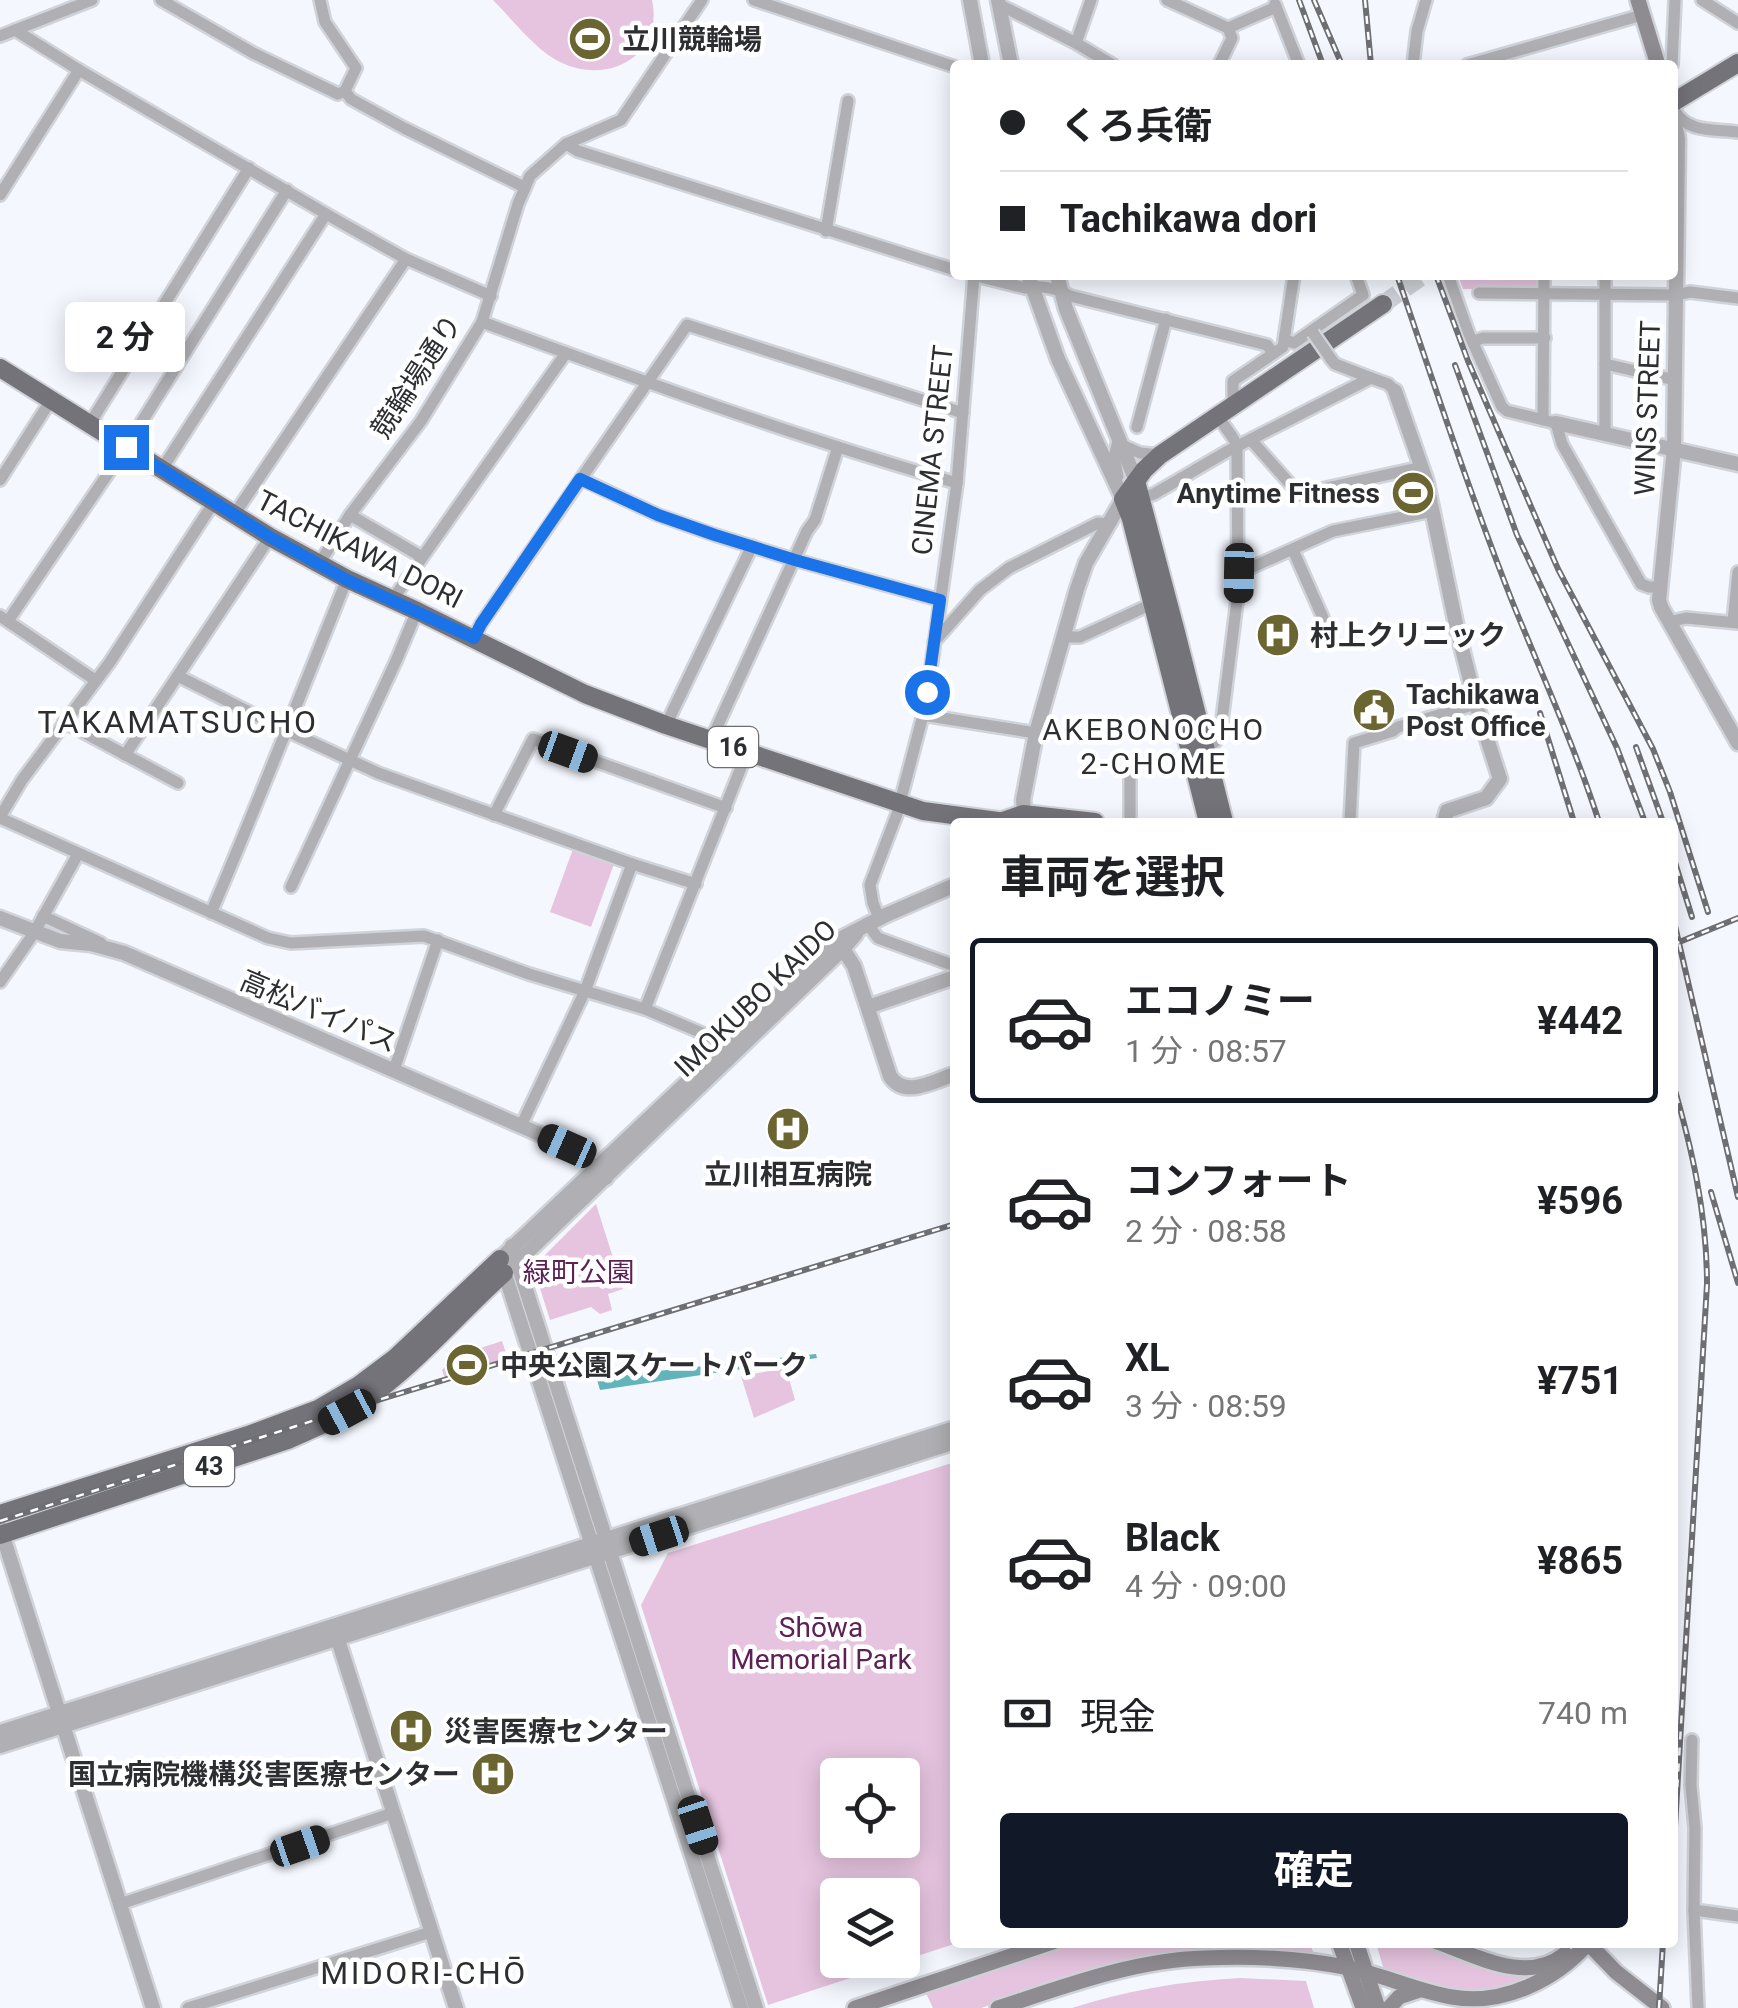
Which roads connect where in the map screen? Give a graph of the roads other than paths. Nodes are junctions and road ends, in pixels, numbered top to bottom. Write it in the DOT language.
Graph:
graph roads {
  1 [pos="92,0"];
  2 [pos="161,0"];
  3 [pos="320,0"];
  4 [pos="702,0"];
  5 [pos="754,0"];
  6 [pos="970,0"];
  7 [pos="1090,0"];
  8 [pos="1166,0"];
  9 [pos="1426,0"];
  10 [pos="1675,0"];
  11 [pos="1702,0"];
  12 [pos="998,2"];
  13 [pos="68,4"];
  14 [pos="1275,4"];
  15 [pos="1640,7"];
  16 [pos="1738,23"];
  17 [pos="1228,28"];
  18 [pos="15,30"];
  19 [pos="0,36"];
  20 [pos="1076,43"];
  21 [pos="981,60"];
  22 [pos="1010,60"];
  23 [pos="1105,60"];
  24 [pos="1222,60"];
  25 [pos="1297,60"];
  26 [pos="1414,60"];
  27 [pos="1482,60"];
  28 [pos="1656,60"];
  29 [pos="1672,60"];
  30 [pos="1738,63"];
  31 [pos="950,65"];
  32 [pos="79,70"];
  33 [pos="346,90"];
  34 [pos="848,101"];
  35 [pos="1678,103"];
  36 [pos="1678,117"];
  37 [pos="1738,132"];
  38 [pos="561,148"];
  39 [pos="249,168"];
  40 [pos="524,187"];
  41 [pos="286,190"];
  42 [pos="0,195"];
  43 [pos="326,214"];
  44 [pos="826,231"];
  45 [pos="406,259"];
  46 [pos="950,268"];
  47 [pos="974,280"];
  48 [pos="994,280"];
  49 [pos="1293,280"];
  50 [pos="1358,280"];
  51 [pos="1450,280"];
  52 [pos="1544,280"];
  53 [pos="1605,280"];
  54 [pos="1675,280"];
  55 [pos="1030,281"];
  56 [pos="1059,282"];
  57 [pos="1478,293"];
  58 [pos="1544,294"];
  59 [pos="1605,294"];
  60 [pos="1676,294"];
  61 [pos="490,296"];
  62 [pos="1738,298"];
  63 [pos="1383,304"];
  64 [pos="1166,319"];
  65 [pos="482,322"];
  66 [pos="1312,332"];
  67 [pos="1544,338"];
  68 [pos="1285,340"];
  69 [pos="1474,341"];
  70 [pos="566,353"];
  71 [pos="1273,353"];
  72 [pos="1605,364"];
  73 [pos="0,368"];
  74 [pos="1371,378"];
  75 [pos="1675,380"];
  76 [pos="648,382"];
  77 [pos="1395,392"];
  78 [pos="51,400"];
  79 [pos="1225,410"];
  80 [pos="963,412"];
  81 [pos="1550,421"];
  82 [pos="89,425"];
  83 [pos="1137,427"];
  84 [pos="1605,433"];
  85 [pos="1250,440"];
  86 [pos="1121,441"];
  87 [pos="838,446"];
  88 [pos="126,447"];
  89 [pos="1236,447"];
  90 [pos="1674,449"];
  91 [pos="1160,454"];
  92 [pos="1738,464"];
  93 [pos="1422,468"];
  94 [pos="162,469"];
  95 [pos="580,479"];
  96 [pos="0,480"];
  97 [pos="956,482"];
  98 [pos="1133,492"];
  99 [pos="214,502"];
  100 [pos="1433,511"];
  101 [pos="234,515"];
  102 [pos="350,515"];
  103 [pos="1107,524"];
  104 [pos="270,537"];
  105 [pos="752,546"];
  106 [pos="1292,550"];
  107 [pos="422,557"];
  108 [pos="795,560"];
  109 [pos="319,564"];
  110 [pos="1738,572"];
  111 [pos="1239,573"];
  112 [pos="347,580"];
  113 [pos="1660,587"];
  114 [pos="393,599"];
  115 [pos="940,600"];
  116 [pos="1160,601"];
  117 [pos="417,610"];
  118 [pos="4,618"];
  119 [pos="1669,622"];
  120 [pos="1735,623"];
  121 [pos="1327,626"];
  122 [pos="1064,636"];
  123 [pos="474,638"];
  124 [pos="934,642"];
  125 [pos="178,676"];
  126 [pos="95,680"];
  127 [pos="1476,704"];
  128 [pos="924,715"];
  129 [pos="1733,721"];
  130 [pos="64,722"];
  131 [pos="666,726"];
  132 [pos="285,730"];
  133 [pos="1036,733"];
  134 [pos="711,740"];
  135 [pos="1738,743"];
  136 [pos="1205,747"];
  137 [pos="752,753"];
  138 [pos="124,755"];
  139 [pos="349,759"];
  140 [pos="1130,771"];
  141 [pos="178,782"];
  142 [pos="898,803"];
  143 [pos="726,808"];
  144 [pos="494,815"];
  145 [pos="0,818"];
  146 [pos="975,818"];
  147 [pos="1024,818"];
  148 [pos="1130,818"];
  149 [pos="1207,818"];
  150 [pos="1223,818"];
  151 [pos="1350,818"];
  152 [pos="1445,818"];
  153 [pos="78,854"];
  154 [pos="632,864"];
  155 [pos="696,884"];
  156 [pos="291,887"];
  157 [pos="950,888"];
  158 [pos="210,913"];
  159 [pos="43,916"];
  160 [pos="0,918"];
  161 [pos="869,924"];
  162 [pos="34,932"];
  163 [pos="438,940"];
  164 [pos="840,945"];
  165 [pos="124,953"];
  166 [pos="950,964"];
  167 [pos="817,965"];
  168 [pos="950,980"];
  169 [pos="0,982"];
  170 [pos="585,991"];
  171 [pos="868,1006"];
  172 [pos="645,1010"];
  173 [pos="725,1046"];
  174 [pos="394,1070"];
  175 [pos="950,1076"];
  176 [pos="521,1126"];
  177 [pos="600,1172"];
  178 [pos="508,1260"];
  179 [pos="399,1363"];
  180 [pos="950,1430"];
  181 [pos="950,1444"];
  182 [pos="0,1514"];
  183 [pos="1,1532"];
  184 [pos="602,1548"];
  185 [pos="338,1640"];
  186 [pos="61,1720"];
  187 [pos="0,1732"];
  188 [pos="1692,1740"];
  189 [pos="0,1746"];
  190 [pos="393,1813"];
  191 [pos="120,1904"];
  192 [pos="1694,1910"];
  193 [pos="1738,1916"];
  194 [pos="431,1932"];
  195 [pos="1039,1948"];
  196 [pos="1343,1948"];
  197 [pos="1356,1948"];
  198 [pos="1454,1948"];
  199 [pos="1579,1948"];
  200 [pos="1584,1948"];
  201 [pos="1593,1948"];
  202 [pos="1357,1970"];
  203 [pos="1420,1990"];
  204 [pos="903,2001"];
  205 [pos="153,2008"];
  206 [pos="188,2008"];
  207 [pos="456,2008"];
  208 [pos="741,2008"];
  209 [pos="756,2008"];
  210 [pos="855,2008"];
  211 [pos="998,2008"];
  212 [pos="1363,2008"];
  213 [pos="1378,2008"];
  214 [pos="1389,2008"];
  215 [pos="1662,2008"];
  216 [pos="1698,2008"];
  1 -- 13 [label="street"];
  2 -- 33 [label="street"];
  3 -- 33 [label="street"];
  4 -- 38 [label="street"];
  5 -- 31 [label="street"];
  6 -- 21 [label="street"];
  7 -- 20 [label="street"];
  8 -- 17 [label="street"];
  9 -- 26 [label="street"];
  10 -- 29 [label="street"];
  11 -- 16 [label="street"];
  12 -- 20 [label="street"];
  12 -- 22 [label="street"];
  13 -- 18 [label="street"];
  14 -- 17 [label="street"];
  14 -- 25 [label="street"];
  15 -- 27 [label="street"];
  15 -- 28 [label="main road"];
  17 -- 24 [label="street"];
  18 -- 19 [label="street"];
  18 -- 32 [label="street"];
  20 -- 23 [label="street"];
  30 -- 35 [label="main road"];
  32 -- 39 [label="street"];
  32 -- 42 [label="street"];
  33 -- 40 [label="street"];
  34 -- 44 [label="street"];
  36 -- 37 [label="street"];
  38 -- 40 [label="street, 競輪場通り"];
  38 -- 44 [label="street"];
  39 -- 41 [label="street"];
  39 -- 82 [label="street"];
  40 -- 61 [label="street, 競輪場通り"];
  41 -- 43 [label="street"];
  41 -- 88 [label="street"];
  43 -- 45 [label="street"];
  43 -- 94 [label="street"];
  44 -- 46 [label="street"];
  45 -- 61 [label="street"];
  45 -- 101 [label="street"];
  47 -- 80 [label="street, CINEMA STREET"];
  48 -- 55 [label="street"];
  49 -- 68 [label="street"];
  50 -- 66 [label="street"];
  51 -- 69 [label="street"];
  52 -- 58 [label="street"];
  53 -- 59 [label="street"];
  54 -- 60 [label="street, WINS STREET"];
  55 -- 56 [label="street"];
  55 -- 98 [label="street"];
  56 -- 64 [label="street"];
  56 -- 86 [label="street"];
  57 -- 58 [label="street"];
  58 -- 59 [label="street"];
  58 -- 67 [label="street"];
  59 -- 60 [label="street"];
  59 -- 72 [label="street"];
  60 -- 62 [label="street"];
  60 -- 75 [label="street, WINS STREET"];
  61 -- 65 [label="street, 競輪場通り"];
  63 -- 79 [label="main road"];
  64 -- 71 [label="street"];
  64 -- 83 [label="street"];
  65 -- 70 [label="street"];
  65 -- 102 [label="street, 競輪場通り"];
  66 -- 68 [label="street"];
  66 -- 74 [label="street, bridge"];
  67 -- 69 [label="street"];
  67 -- 81 [label="street"];
  68 -- 71 [label="street"];
  69 -- 81 [label="street"];
  70 -- 76 [label="street"];
  70 -- 107 [label="street"];
  71 -- 79 [label="street"];
  72 -- 75 [label="street"];
  72 -- 84 [label="street"];
  73 -- 78 [label="main road, TACHIKAWA DORI / 16"];
  74 -- 77 [label="street"];
  74 -- 85 [label="street"];
  75 -- 90 [label="street, WINS STREET"];
  76 -- 80 [label="street"];
  76 -- 87 [label="street"];
  76 -- 95 [label="street"];
  77 -- 93 [label="street"];
  78 -- 82 [label="main road, TACHIKAWA DORI / 16"];
  78 -- 96 [label="street"];
  79 -- 89 [label="street"];
  79 -- 91 [label="main road"];
  80 -- 97 [label="street, CINEMA STREET"];
  81 -- 84 [label="street"];
  81 -- 113 [label="street"];
  82 -- 88 [label="main road, TACHIKAWA DORI / 16"];
  84 -- 90 [label="street"];
  85 -- 89 [label="street"];
  85 -- 93 [label="street"];
  86 -- 91 [label="street"];
  86 -- 98 [label="street"];
  86 -- 98 [label="street"];
  87 -- 97 [label="street"];
  87 -- 108 [label="street"];
  88 -- 94 [label="main road, TACHIKAWA DORI / 16"];
  88 -- 118 [label="street"];
  89 -- 98 [label="street"];
  89 -- 111 [label="street"];
  90 -- 92 [label="street"];
  90 -- 113 [label="street, WINS STREET"];
  91 -- 98 [label="main road"];
  93 -- 100 [label="street"];
  94 -- 99 [label="main road, TACHIKAWA DORI / 16"];
  95 -- 105 [label="street"];
  95 -- 123 [label="street"];
  97 -- 115 [label="street, CINEMA STREET"];
  98 -- 103 [label="street"];
  98 -- 116 [label="main road"];
  99 -- 101 [label="main road, TACHIKAWA DORI / 16"];
  99 -- 126 [label="street"];
  100 -- 106 [label="street"];
  100 -- 127 [label="street"];
  101 -- 104 [label="main road, TACHIKAWA DORI / 16"];
  102 -- 107 [label="street"];
  102 -- 109 [label="street, 競輪場通り"];
  103 -- 122 [label="street"];
  103 -- 124 [label="street"];
  104 -- 109 [label="main road, TACHIKAWA DORI / 16"];
  104 -- 125 [label="street"];
  105 -- 108 [label="street"];
  105 -- 131 [label="street"];
  106 -- 111 [label="street"];
  106 -- 121 [label="street"];
  107 -- 114 [label="street"];
  108 -- 115 [label="street"];
  108 -- 134 [label="street"];
  109 -- 112 [label="main road, TACHIKAWA DORI / 16"];
  110 -- 120 [label="street"];
  111 -- 136 [label="street"];
  112 -- 114 [label="main road, TACHIKAWA DORI / 16"];
  112 -- 132 [label="street"];
  113 -- 119 [label="street"];
  114 -- 117 [label="main road, TACHIKAWA DORI / 16"];
  115 -- 124 [label="street, CINEMA STREET"];
  116 -- 122 [label="street"];
  116 -- 136 [label="main road"];
  116 -- 149 [label="main road"];
  117 -- 123 [label="main road, TACHIKAWA DORI / 16"];
  117 -- 139 [label="street"];
  118 -- 126 [label="street"];
  119 -- 120 [label="street"];
  119 -- 129 [label="street"];
  122 -- 133 [label="street"];
  123 -- 131 [label="main road, TACHIKAWA DORI / 16"];
  124 -- 128 [label="street, CINEMA STREET"];
  125 -- 132 [label="street"];
  125 -- 138 [label="street"];
  126 -- 130 [label="street"];
  127 -- 151 [label="street"];
  127 -- 152 [label="street"];
  128 -- 133 [label="street"];
  128 -- 142 [label="street, CINEMA STREET"];
  129 -- 135 [label="street"];
  130 -- 138 [label="street"];
  130 -- 145 [label="street"];
  131 -- 134 [label="main road, TACHIKAWA DORI / 16"];
  132 -- 139 [label="street"];
  132 -- 158 [label="street"];
  133 -- 147 [label="street"];
  134 -- 137 [label="main road, TACHIKAWA DORI / 16"];
  136 -- 150 [label="main road"];
  137 -- 142 [label="main road, TACHIKAWA DORI / 16"];
  137 -- 143 [label="street"];
  138 -- 141 [label="street"];
  139 -- 144 [label="street"];
  139 -- 156 [label="street"];
  140 -- 148 [label="street"];
  142 -- 146 [label="main road, TACHIKAWA DORI / 16"];
  142 -- 161 [label="street, CINEMA STREET"];
  143 -- 144 [label="street"];
  143 -- 155 [label="street"];
  144 -- 154 [label="street"];
  145 -- 153 [label="street"];
  153 -- 158 [label="street"];
  153 -- 159 [label="street"];
  154 -- 155 [label="street"];
  154 -- 170 [label="street"];
  155 -- 172 [label="street"];
  157 -- 161 [label="street"];
  158 -- 163 [label="street"];
  159 -- 162 [label="street"];
  159 -- 165 [label="street"];
  160 -- 162 [label="street, 高松バイパス"];
  161 -- 164 [label="street, IMOKUBO KAIDO"];
  161 -- 166 [label="street"];
  162 -- 165 [label="street, 高松バイパス"];
  162 -- 169 [label="street"];
  163 -- 170 [label="street"];
  163 -- 174 [label="street"];
  164 -- 167 [label="street, IMOKUBO KAIDO"];
  164 -- 171 [label="street"];
  165 -- 174 [label="street, 高松バイパス"];
  167 -- 173 [label="street, IMOKUBO KAIDO"];
  167 -- 177 [label="street, IMOKUBO KAIDO"];
  168 -- 171 [label="street"];
  170 -- 172 [label="street"];
  170 -- 176 [label="street"];
  171 -- 175 [label="street"];
  172 -- 173 [label="street"];
  173 -- 177 [label="street, IMOKUBO KAIDO"];
  174 -- 176 [label="street, 高松バイパス"];
  176 -- 177 [label="street, 高松バイパス"];
  177 -- 178 [label="street, IMOKUBO KAIDO"];
  178 -- 179 [label="main road"];
  178 -- 184 [label="street"];
  179 -- 182 [label="main road, 43"];
  179 -- 183 [label="main road, 43"];
  180 -- 184 [label="street"];
  181 -- 184 [label="street"];
  183 -- 186 [label="street"];
  184 -- 185 [label="street"];
  184 -- 186 [label="street"];
  184 -- 208 [label="street"];
  184 -- 209 [label="street"];
  185 -- 186 [label="street"];
  185 -- 190 [label="street"];
  186 -- 187 [label="street"];
  186 -- 189 [label="street"];
  186 -- 191 [label="street"];
  188 -- 192 [label="street"];
  190 -- 191 [label="street"];
  190 -- 194 [label="street"];
  191 -- 205 [label="street"];
  192 -- 193 [label="street"];
  192 -- 216 [label="street"];
  194 -- 206 [label="street"];
  194 -- 207 [label="street"];
  195 -- 204 [label="main road"];
  196 -- 202 [label="main road"];
  197 -- 202 [label="main road"];
  198 -- 199 [label="main road"];
  200 -- 203 [label="main road"];
  201 -- 215 [label="main road"];
  202 -- 203 [label="main road"];
  202 -- 211 [label="main road"];
  202 -- 212 [label="main road"];
  202 -- 213 [label="main road"];
  203 -- 214 [label="main road"];
  204 -- 210 [label="main road"];
}
